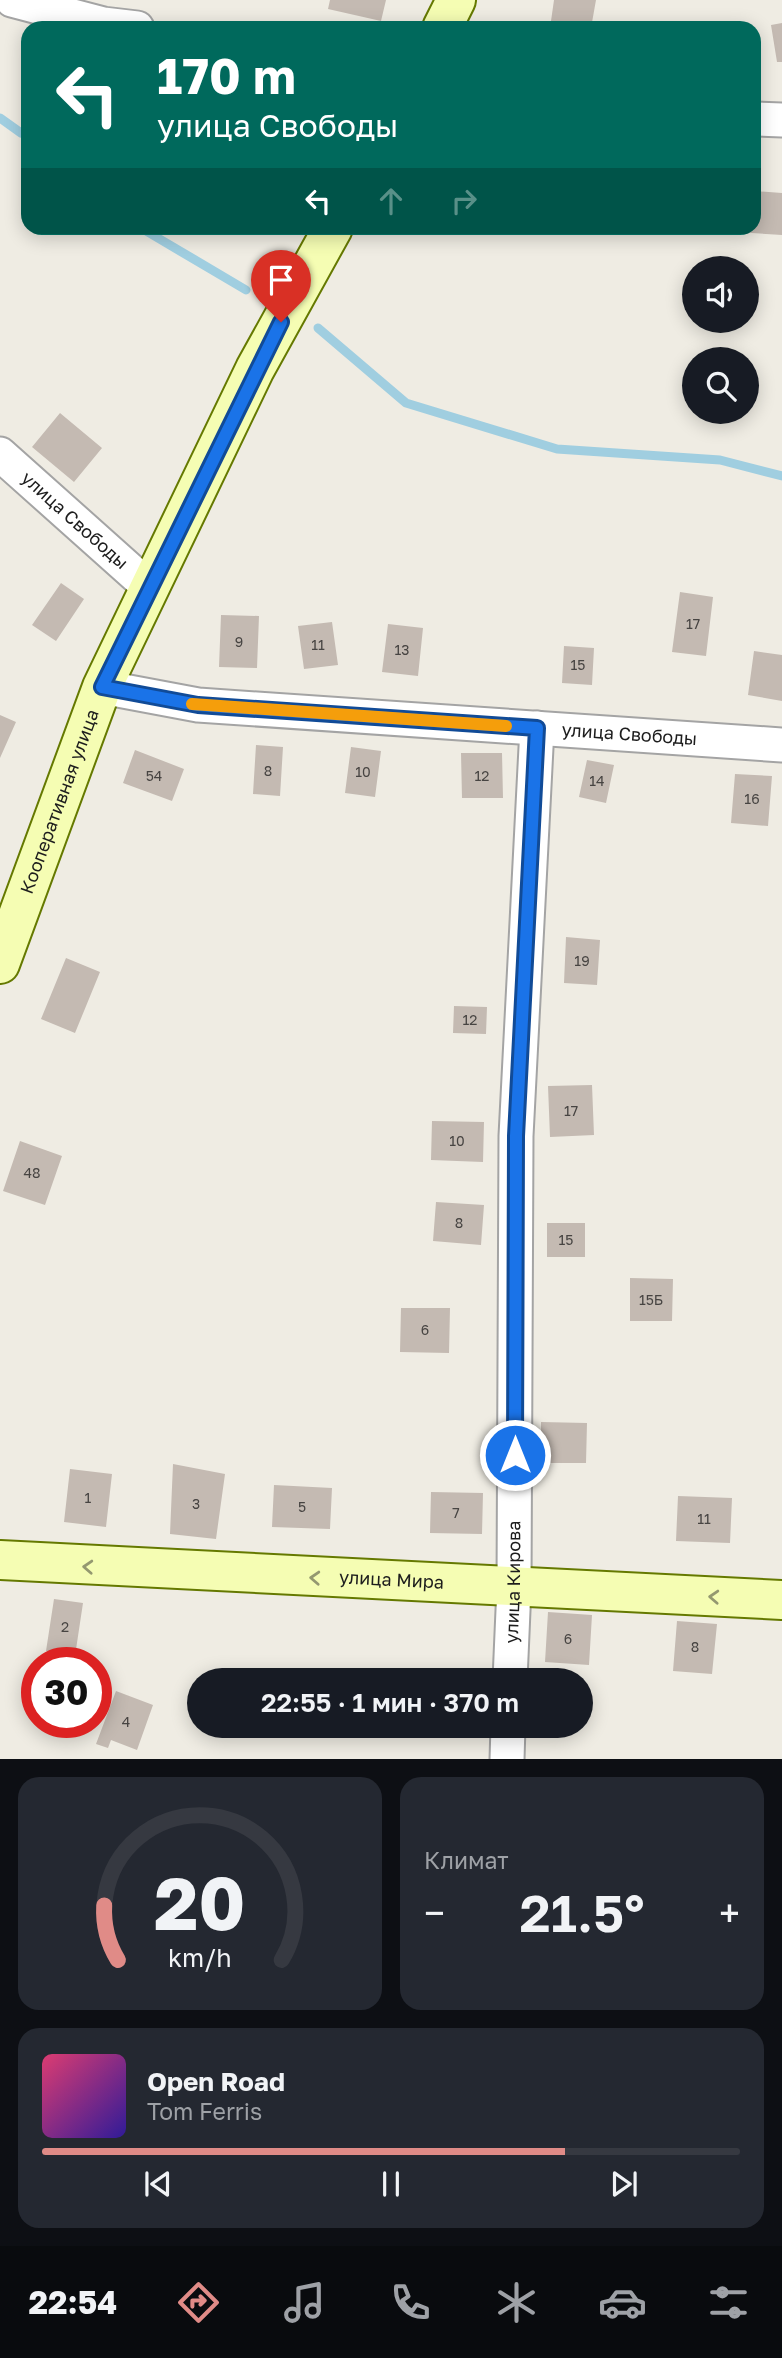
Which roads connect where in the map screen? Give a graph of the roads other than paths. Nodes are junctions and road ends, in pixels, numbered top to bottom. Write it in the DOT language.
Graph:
graph roads {
  1 [pos="12,0"];
  2 [pos="456,0"];
  3 [pos="95,21"];
  4 [pos="446,21"];
  5 [pos="761,119"];
  6 [pos="782,120"];
  7 [pos="329,235"];
  8 [pos="0,454"];
  9 [pos="150,587"];
  10 [pos="102,687"];
  11 [pos="537,728"];
  12 [pos="782,745"];
  13 [pos="0,964"];
  14 [pos="0,1560"];
  15 [pos="514,1587"];
  16 [pos="782,1600"];
  17 [pos="511,1668"];
  18 [pos="508,1738"];
  19 [pos="507,1759"];
  1 -- 3 [label="street"];
  2 -- 4 [label="main road"];
  5 -- 6 [label="street"];
  7 -- 9 [label="main road, Кооперативная улица"];
  8 -- 9 [label="street, улица Свободы"];
  9 -- 10 [label="main road, Кооперативная улица"];
  10 -- 11 [label="street, улица Свободы"];
  10 -- 13 [label="main road, Кооперативная улица"];
  11 -- 12 [label="street, улица Свободы"];
  11 -- 15 [label="street, улица Кирова"];
  15 -- 14 [label="main road, улица Мира, one-way"];
  16 -- 15 [label="main road, улица Мира, one-way"];
  15 -- 17 [label="street, улица Кирова"];
  18 -- 19 [label="street"];
}
